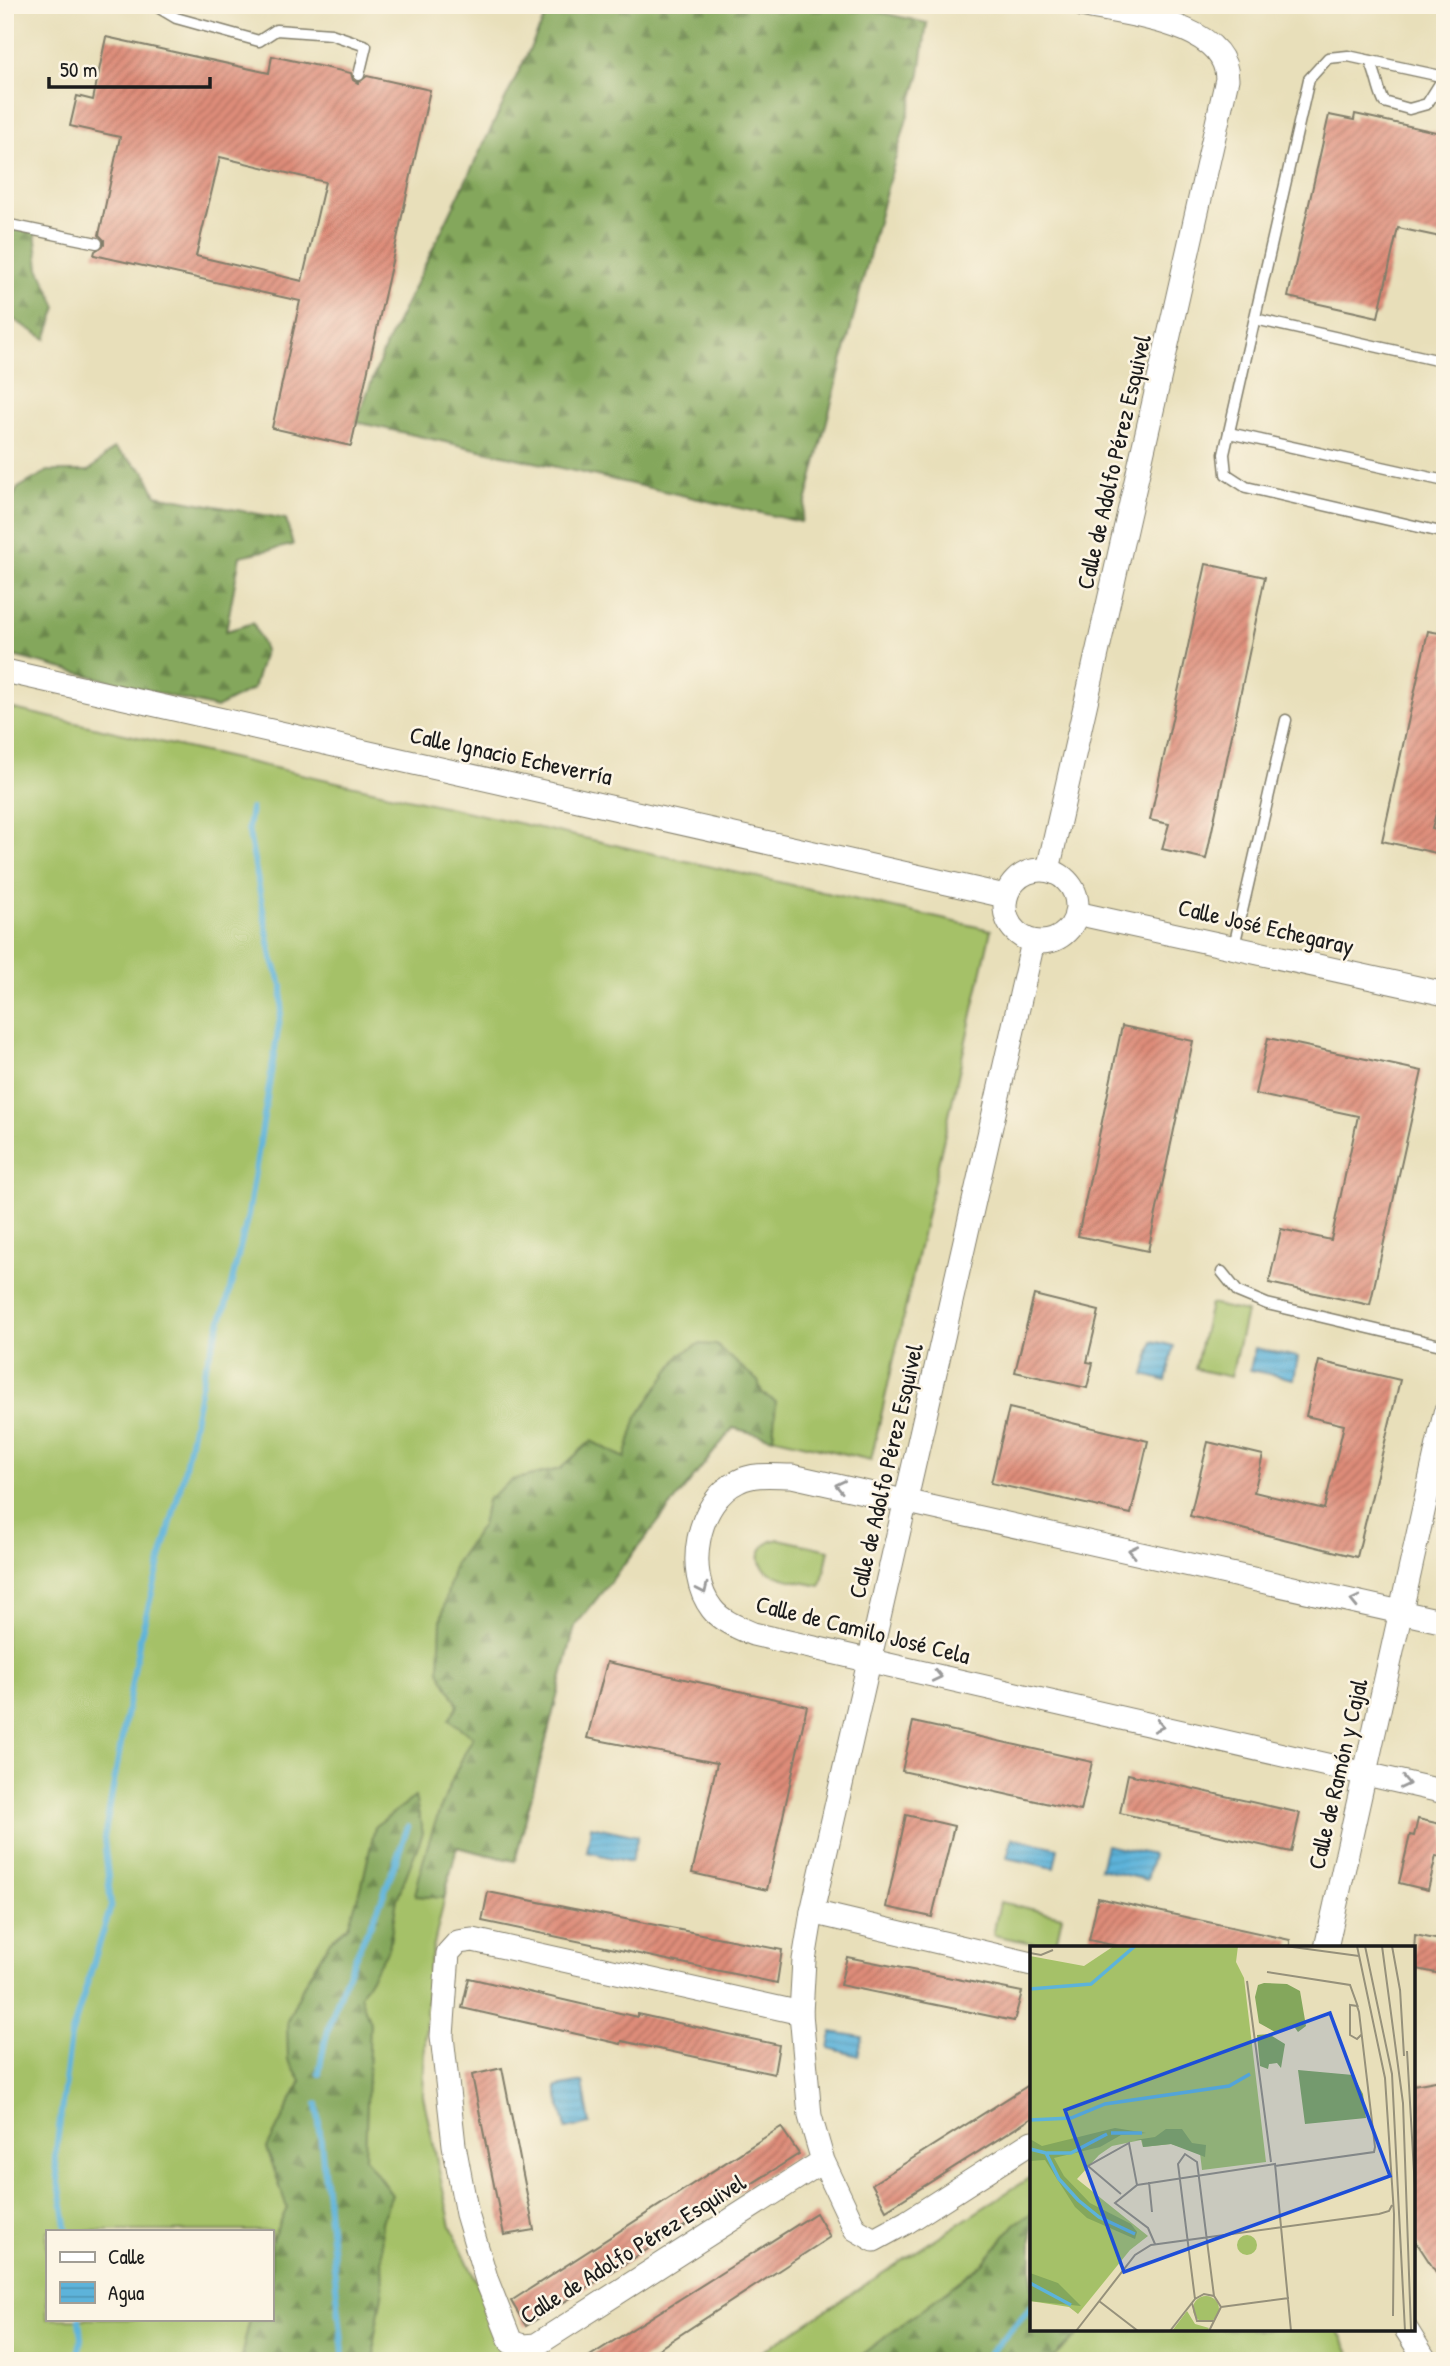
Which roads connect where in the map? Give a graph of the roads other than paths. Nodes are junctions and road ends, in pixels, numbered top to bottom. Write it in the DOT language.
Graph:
graph roads {
  1 [pos="154,5"];
  2 [pos="1082,5"];
  3 [pos="1370,61"];
  4 [pos="359,75"];
  5 [pos="1444,77"];
  6 [pos="5,225"];
  7 [pos="97,243"];
  8 [pos="1255,319"];
  9 [pos="1445,362"];
  10 [pos="1229,433"];
  11 [pos="1445,481"];
  12 [pos="1445,533"];
  13 [pos="5,671"];
  14 [pos="1286,720"];
  15 [pos="1048,870"];
  16 [pos="1005,896"];
  17 [pos="1076,913"];
  18 [pos="1033,942"];
  19 [pos="1234,946"];
  20 [pos="1445,994"];
  21 [pos="1222,1272"];
  22 [pos="1445,1346"];
  23 [pos="1445,1413"];
  24 [pos="907,1500"];
  25 [pos="1401,1612"];
  26 [pos="1445,1622"];
  27 [pos="871,1660"];
  28 [pos="1364,1774"];
  29 [pos="1445,1792"];
  30 [pos="812,1912"];
  31 [pos="1326,1946"];
  32 [pos="1030,1965"];
  33 [pos="801,2013"];
  34 [pos="1030,2142"];
  35 [pos="823,2161"];
  36 [pos="1407,2331"];
  37 [pos="1426,2361"];
  1 -- 4 [label="lane"];
  2 -- 15 [label="street, Calle de Adolfo Pérez Esquivel"];
  3 -- 5 [label="lane"];
  3 -- 5 [label="lane"];
  3 -- 8 [label="lane"];
  6 -- 7 [label="lane"];
  8 -- 9 [label="lane"];
  8 -- 10 [label="lane"];
  10 -- 11 [label="lane"];
  10 -- 12 [label="lane"];
  13 -- 16 [label="street, Calle Ignacio Echeverría"];
  14 -- 19 [label="lane"];
  15 -- 16 [label="street"];
  15 -- 17 [label="street"];
  16 -- 18 [label="street"];
  17 -- 18 [label="street"];
  17 -- 19 [label="street, Calle José Echegaray"];
  18 -- 24 [label="street, Calle de Adolfo Pérez Esquivel"];
  19 -- 20 [label="street, Calle José Echegaray"];
  21 -- 22 [label="lane"];
  23 -- 25 [label="street, Calle de Ramón y Cajal"];
  25 -- 24 [label="street, Calle de Camilo José Cela, one-way"];
  24 -- 27 [label="street, Calle de Adolfo Pérez Esquivel"];
  24 -- 27 [label="street, Calle de Camilo José Cela, one-way"];
  25 -- 26 [label="street, Calle de Camilo José Cela"];
  25 -- 28 [label="street, Calle de Ramón y Cajal"];
  27 -- 28 [label="street, Calle de Camilo José Cela, one-way"];
  27 -- 30 [label="street, Calle de Adolfo Pérez Esquivel"];
  28 -- 29 [label="street, Calle de Camilo José Cela, one-way"];
  28 -- 31 [label="street, Calle de Ramón y Cajal"];
  30 -- 32 [label="street"];
  30 -- 33 [label="street, Calle de Adolfo Pérez Esquivel"];
  33 -- 35 [label="street, Calle de Adolfo Pérez Esquivel"];
  33 -- 35 [label="street, Calle de Adolfo Pérez Esquivel"];
  34 -- 35 [label="street, Calle de Adolfo Pérez Esquivel"];
  36 -- 37 [label="street"];
}
